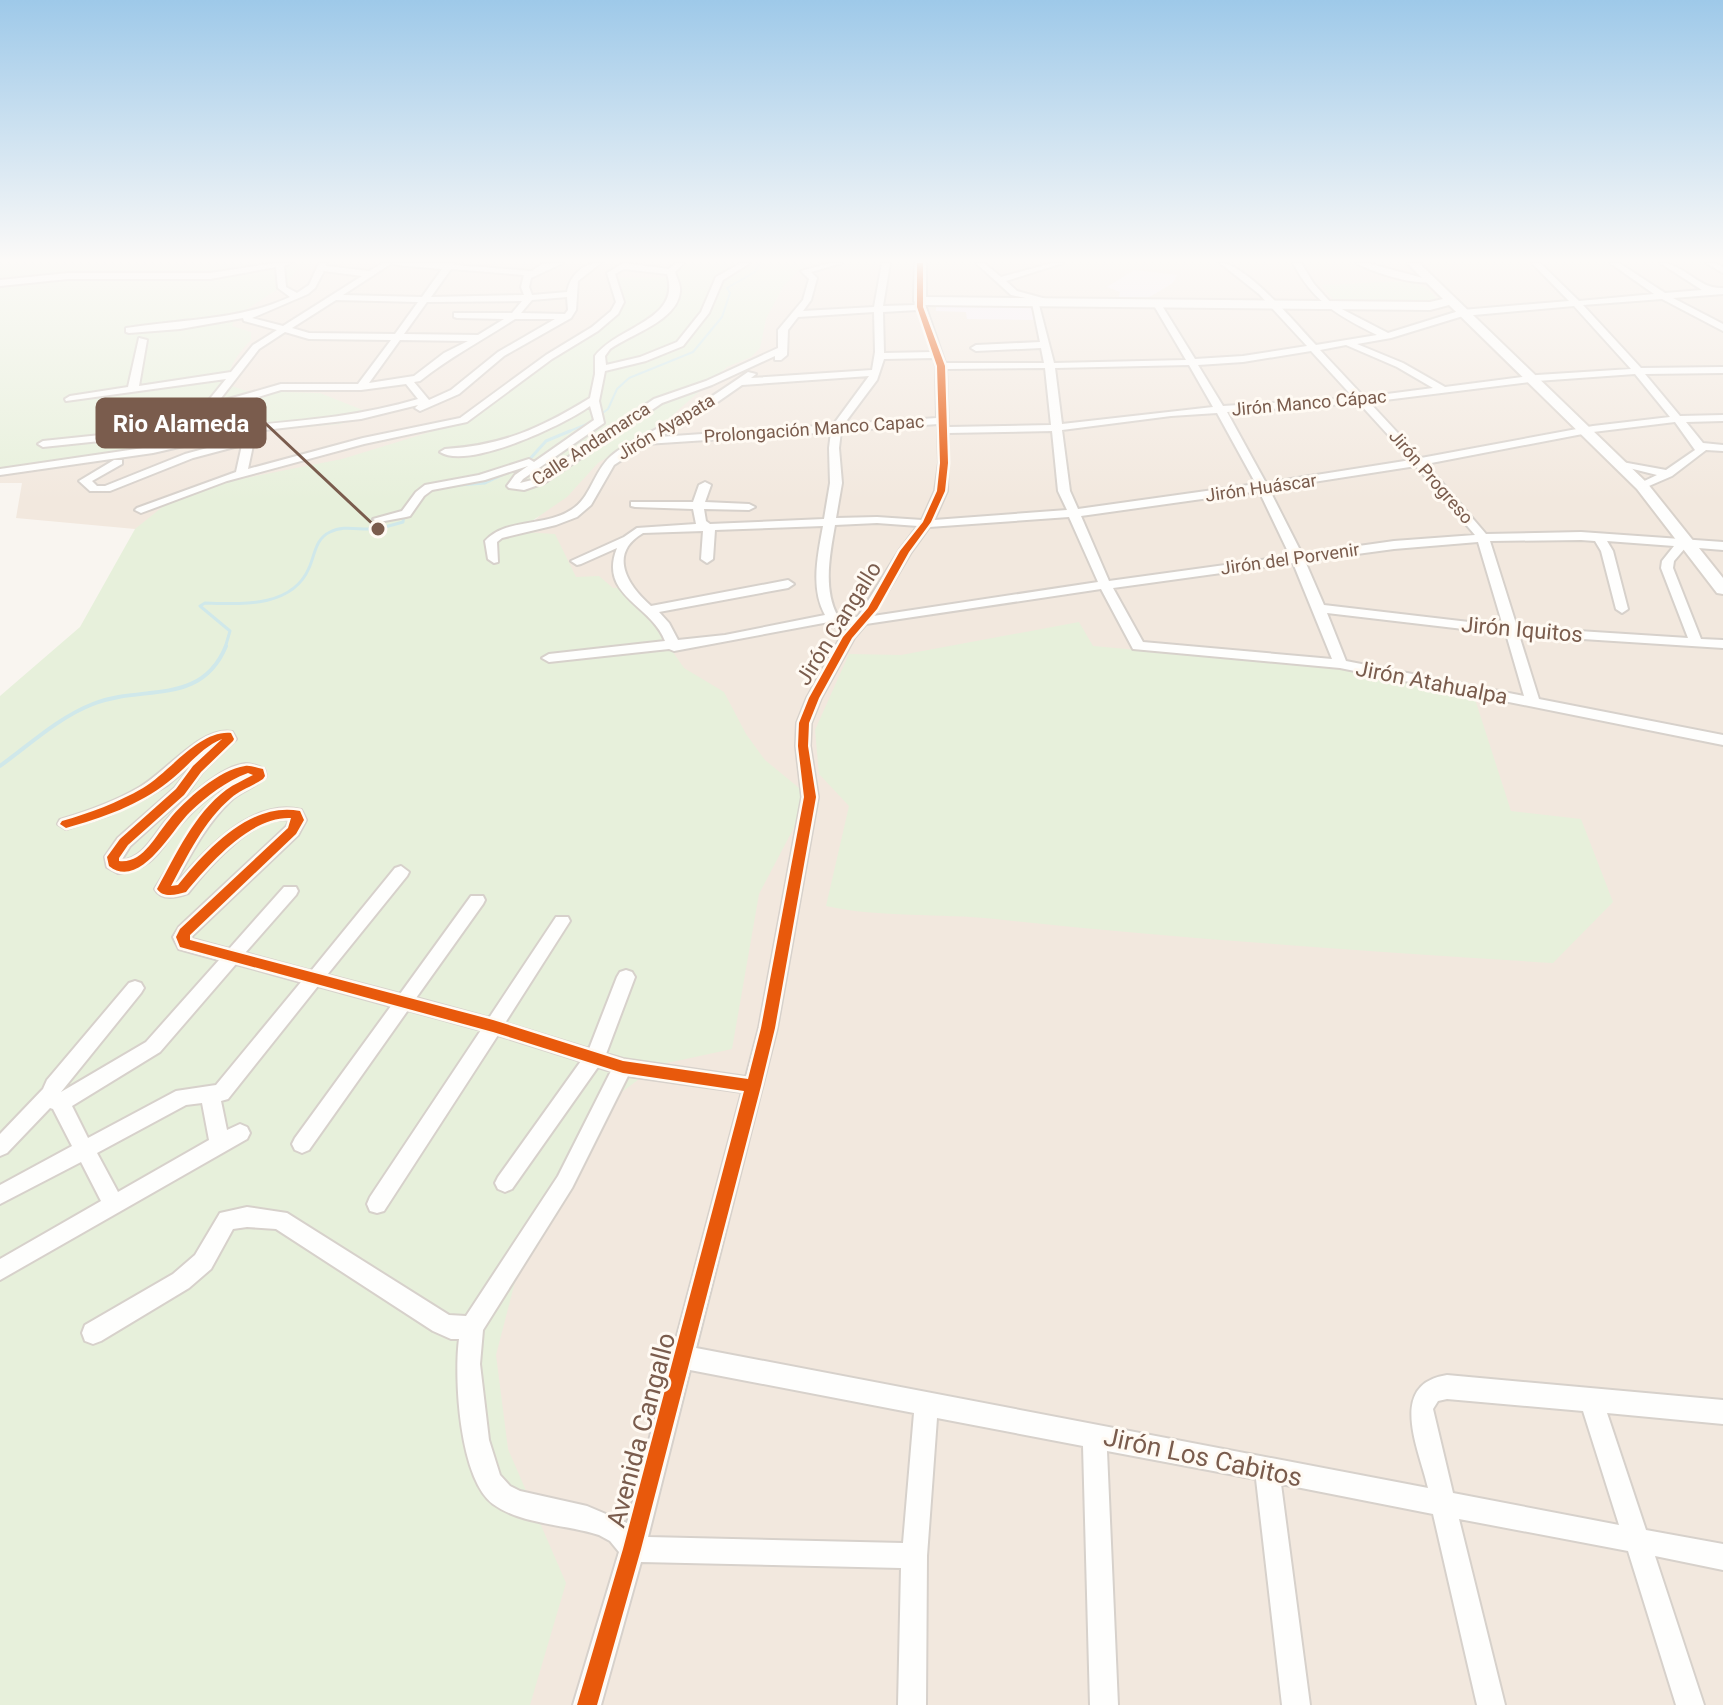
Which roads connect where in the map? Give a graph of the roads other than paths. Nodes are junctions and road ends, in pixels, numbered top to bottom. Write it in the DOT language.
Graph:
graph roads {
  1 [pos="142,343"];
  2 [pos="264,343"];
  3 [pos="393,343"];
  4 [pos="471,343"];
  5 [pos="521,343"];
  6 [pos="573,343"];
  7 [pos="615,343"];
  8 [pos="681,343"];
  9 [pos="782,343"];
  10 [pos="879,343"];
  11 [pos="933,343"];
  12 [pos="1181,343"];
  13 [pos="1307,343"];
  14 [pos="1356,343"];
  15 [pos="1495,343"];
  16 [pos="1613,343"];
  17 [pos="1349,344"];
  18 [pos="1045,345"];
  19 [pos="976,348"];
  20 [pos="782,349"];
  21 [pos="1314,350"];
  22 [pos="879,356"];
  23 [pos="939,360"];
  24 [pos="1194,363"];
  25 [pos="1050,366"];
  26 [pos="601,369"];
  27 [pos="1723,370"];
  28 [pos="1640,371"];
  29 [pos="876,373"];
  30 [pos="231,375"];
  31 [pos="1534,379"];
  32 [pos="409,382"];
  33 [pos="735,382"];
  34 [pos="361,387"];
  35 [pos="133,389"];
  36 [pos="1442,389"];
  37 [pos="243,398"];
  38 [pos="70,399"];
  39 [pos="1362,400"];
  40 [pos="592,402"];
  41 [pos="419,405"];
  42 [pos="208,408"];
  43 [pos="1221,410"];
  44 [pos="1723,418"];
  45 [pos="1677,419"];
  46 [pos="942,426"];
  47 [pos="837,428"];
  48 [pos="1057,428"];
  49 [pos="425,429"];
  50 [pos="178,430"];
  51 [pos="1590,430"];
  52 [pos="250,434"];
  53 [pos="526,438"];
  54 [pos="569,441"];
  55 [pos="639,442"];
  56 [pos="43,444"];
  57 [pos="1700,446"];
  58 [pos="157,447"];
  59 [pos="1723,448"];
  60 [pos="445,452"];
  61 [pos="520,452"];
  62 [pos="129,456"];
  63 [pos="1418,461"];
  64 [pos="1626,465"];
  65 [pos="0,472"];
  66 [pos="241,474"];
  67 [pos="1668,474"];
  68 [pos="705,485"];
  69 [pos="1646,485"];
  70 [pos="1261,489"];
  71 [pos="635,504"];
  72 [pos="698,505"];
  73 [pos="749,507"];
  74 [pos="141,510"];
  75 [pos="1075,513"];
  76 [pos="379,519"];
  77 [pos="927,522"];
  78 [pos="830,523"];
  79 [pos="709,528"];
  80 [pos="1599,537"];
  81 [pos="1483,538"];
  82 [pos="626,540"];
  83 [pos="1692,544"];
  84 [pos="1723,546"];
  85 [pos="1296,557"];
  86 [pos="494,559"];
  87 [pos="707,559"];
  88 [pos="577,561"];
  89 [pos="1723,573"];
  90 [pos="788,584"];
  91 [pos="1105,585"];
  92 [pos="1723,589"];
  93 [pos="1321,608"];
  94 [pos="1622,609"];
  95 [pos="648,610"];
  96 [pos="830,618"];
  97 [pos="861,621"];
  98 [pos="1513,631"];
  99 [pos="848,637"];
  100 [pos="1696,642"];
  101 [pos="1723,644"];
  102 [pos="674,647"];
  103 [pos="549,658"];
  104 [pos="1340,664"];
  105 [pos="1533,702"];
  106 [pos="1723,740"];
  107 [pos="66,824"];
  108 [pos="401,872"];
  109 [pos="290,891"];
  110 [pos="477,900"];
  111 [pos="562,921"];
  112 [pos="229,957"];
  113 [pos="626,977"];
  114 [pos="312,979"];
  115 [pos="135,988"];
  116 [pos="403,1003"];
  117 [pos="493,1026"];
  118 [pos="595,1057"];
  119 [pos="623,1067"];
  120 [pos="754,1086"];
  121 [pos="210,1096"];
  122 [pos="55,1098"];
  123 [pos="240,1133"];
  124 [pos="220,1144"];
  125 [pos="302,1144"];
  126 [pos="0,1147"];
  127 [pos="85,1148"];
  128 [pos="734,1165"];
  129 [pos="505,1183"];
  130 [pos="0,1195"];
  131 [pos="113,1204"];
  132 [pos="377,1204"];
  133 [pos="0,1270"];
  134 [pos="472,1327"];
  135 [pos="93,1333"];
  136 [pos="682,1357"];
  137 [pos="1591,1399"];
  138 [pos="927,1403"];
  139 [pos="1723,1412"];
  140 [pos="1095,1435"];
  141 [pos="1267,1471"];
  142 [pos="1445,1503"];
  143 [pos="1635,1542"];
  144 [pos="632,1549"];
  145 [pos="914,1556"];
  146 [pos="1723,1557"];
  147 [pos="587,1705"];
  148 [pos="912,1705"];
  149 [pos="1104,1705"];
  150 [pos="1296,1705"];
  151 [pos="1491,1705"];
  152 [pos="1690,1705"];
  1 -- 35 [label="street"];
  2 -- 30 [label="street"];
  3 -- 34 [label="street"];
  4 -- 32 [label="street"];
  5 -- 41 [label="street"];
  6 -- 49 [label="street"];
  7 -- 26 [label="street, Calle Andamarca"];
  8 -- 26 [label="street"];
  9 -- 20 [label="street, Jirón Ayapata"];
  10 -- 22 [label="street"];
  11 -- 23 [label="street, Jirón Cangallo"];
  12 -- 24 [label="street"];
  13 -- 21 [label="street, Jirón Progreso"];
  14 -- 17 [label="street"];
  15 -- 31 [label="street"];
  16 -- 28 [label="street"];
  17 -- 21 [label="street"];
  17 -- 36 [label="street"];
  18 -- 19 [label="street"];
  18 -- 25 [label="street"];
  20 -- 33 [label="street, Jirón Ayapata"];
  20 -- 54 [label="street, Calle Andamarca"];
  21 -- 24 [label="street"];
  21 -- 39 [label="street, Jirón Progreso"];
  22 -- 23 [label="street"];
  22 -- 29 [label="street"];
  23 -- 25 [label="street"];
  23 -- 46 [label="street, Jirón Cangallo"];
  24 -- 25 [label="street"];
  24 -- 43 [label="street"];
  25 -- 48 [label="street"];
  26 -- 40 [label="street, Calle Andamarca"];
  27 -- 28 [label="street, Jirón Manco Cápac"];
  28 -- 31 [label="street, Jirón Manco Cápac"];
  28 -- 45 [label="street"];
  29 -- 33 [label="street"];
  29 -- 47 [label="street"];
  30 -- 35 [label="street"];
  30 -- 42 [label="street"];
  31 -- 36 [label="street, Jirón Manco Cápac"];
  31 -- 51 [label="street"];
  32 -- 34 [label="street"];
  32 -- 41 [label="street"];
  33 -- 55 [label="street, Jirón Ayapata"];
  34 -- 37 [label="street"];
  35 -- 38 [label="street"];
  36 -- 39 [label="street, Jirón Manco Cápac"];
  37 -- 42 [label="street"];
  37 -- 52 [label="street"];
  39 -- 43 [label="street, Jirón Manco Cápac"];
  39 -- 63 [label="street, Jirón Progreso"];
  40 -- 53 [label="street"];
  40 -- 54 [label="street, Calle Andamarca"];
  41 -- 49 [label="street"];
  41 -- 52 [label="street"];
  42 -- 50 [label="street"];
  43 -- 48 [label="street, Jirón Manco Cápac"];
  43 -- 70 [label="street"];
  44 -- 45 [label="street, Jirón Huáscar"];
  45 -- 51 [label="street, Jirón Huáscar"];
  45 -- 57 [label="street"];
  46 -- 47 [label="street, Prolongación Manco Capac"];
  46 -- 48 [label="street, Jirón Manco Cápac"];
  46 -- 77 [label="street, Jirón Cangallo"];
  47 -- 55 [label="street, Prolongación Manco Capac"];
  47 -- 78 [label="street"];
  48 -- 75 [label="street"];
  49 -- 66 [label="street"];
  50 -- 56 [label="street"];
  50 -- 58 [label="street"];
  51 -- 63 [label="street, Jirón Huáscar"];
  51 -- 64 [label="street"];
  52 -- 58 [label="street"];
  52 -- 62 [label="street"];
  52 -- 66 [label="street"];
  53 -- 60 [label="street"];
  53 -- 61 [label="street"];
  54 -- 76 [label="street"];
  55 -- 86 [label="street, Jirón Ayapata"];
  57 -- 59 [label="street"];
  57 -- 67 [label="street"];
  58 -- 62 [label="street"];
  62 -- 65 [label="street"];
  63 -- 70 [label="street, Jirón Huáscar"];
  63 -- 81 [label="street, Jirón Progreso"];
  64 -- 67 [label="street"];
  64 -- 69 [label="street"];
  66 -- 74 [label="street"];
  67 -- 69 [label="street"];
  68 -- 72 [label="street"];
  69 -- 83 [label="street"];
  70 -- 75 [label="street, Jirón Huáscar"];
  70 -- 85 [label="street"];
  71 -- 72 [label="street"];
  72 -- 73 [label="street"];
  72 -- 79 [label="street"];
  75 -- 77 [label="street, Jirón Huáscar"];
  75 -- 91 [label="street"];
  77 -- 78 [label="street, Jirón Huáscar"];
  77 -- 97 [label="street, Jirón Cangallo"];
  78 -- 79 [label="street, Jirón Huáscar"];
  78 -- 96 [label="street"];
  79 -- 82 [label="street, Jirón Huáscar"];
  79 -- 87 [label="street"];
  80 -- 81 [label="street, Jirón del Porvenir"];
  80 -- 83 [label="street, Jirón del Porvenir"];
  80 -- 94 [label="street"];
  81 -- 85 [label="street, Jirón del Porvenir"];
  81 -- 98 [label="street, Jirón Progreso"];
  82 -- 88 [label="street, Jirón Huáscar"];
  82 -- 95 [label="street"];
  83 -- 84 [label="street, Jirón del Porvenir"];
  83 -- 89 [label="street"];
  83 -- 92 [label="street"];
  83 -- 100 [label="street"];
  85 -- 91 [label="street, Jirón del Porvenir"];
  85 -- 93 [label="street"];
  90 -- 95 [label="street"];
  91 -- 97 [label="street, Jirón del Porvenir"];
  91 -- 104 [label="street, Jirón Atahualpa"];
  93 -- 98 [label="street, Jirón Iquitos"];
  93 -- 104 [label="street"];
  95 -- 102 [label="street"];
  96 -- 97 [label="street, Jirón del Porvenir"];
  96 -- 99 [label="street"];
  96 -- 102 [label="street, Jirón del Porvenir"];
  97 -- 99 [label="street, Jirón Cangallo"];
  98 -- 100 [label="street, Jirón Iquitos"];
  98 -- 105 [label="street, Jirón Progreso"];
  99 -- 120 [label="street, Jirón Cangallo"];
  100 -- 101 [label="street, Jirón Iquitos"];
  102 -- 103 [label="street, Jirón del Porvenir"];
  104 -- 105 [label="street, Jirón Atahualpa"];
  105 -- 106 [label="street, Jirón Atahualpa"];
  107 -- 112 [label="street"];
  108 -- 114 [label="street"];
  109 -- 112 [label="street"];
  110 -- 116 [label="street"];
  111 -- 117 [label="street"];
  112 -- 114 [label="street"];
  112 -- 122 [label="street"];
  113 -- 118 [label="street"];
  114 -- 116 [label="street"];
  114 -- 121 [label="street"];
  115 -- 122 [label="street"];
  116 -- 117 [label="street"];
  116 -- 125 [label="street"];
  117 -- 118 [label="street"];
  117 -- 132 [label="street"];
  118 -- 119 [label="street"];
  118 -- 129 [label="street"];
  119 -- 120 [label="street"];
  119 -- 134 [label="street"];
  120 -- 128 [label="street, Jirón Cangallo"];
  121 -- 124 [label="street"];
  121 -- 127 [label="street"];
  122 -- 126 [label="street"];
  122 -- 127 [label="street"];
  123 -- 124 [label="street"];
  124 -- 131 [label="street"];
  127 -- 130 [label="street"];
  127 -- 131 [label="street"];
  128 -- 136 [label="street, Avenida Cangallo"];
  131 -- 133 [label="street"];
  134 -- 135 [label="street"];
  134 -- 144 [label="street"];
  136 -- 138 [label="street, Jirón Los Cabitos"];
  136 -- 144 [label="street, Avenida Cangallo"];
  137 -- 139 [label="street"];
  137 -- 142 [label="street"];
  137 -- 143 [label="street"];
  138 -- 140 [label="street, Jirón Los Cabitos"];
  138 -- 145 [label="street"];
  140 -- 141 [label="street, Jirón Los Cabitos"];
  140 -- 149 [label="street"];
  141 -- 142 [label="street, Jirón Los Cabitos"];
  141 -- 150 [label="street"];
  142 -- 143 [label="street, Jirón Los Cabitos"];
  142 -- 151 [label="street"];
  143 -- 146 [label="street, Jirón Los Cabitos"];
  143 -- 152 [label="street"];
  144 -- 145 [label="street"];
  144 -- 147 [label="street, Avenida Cangallo"];
  145 -- 148 [label="street"];
}
